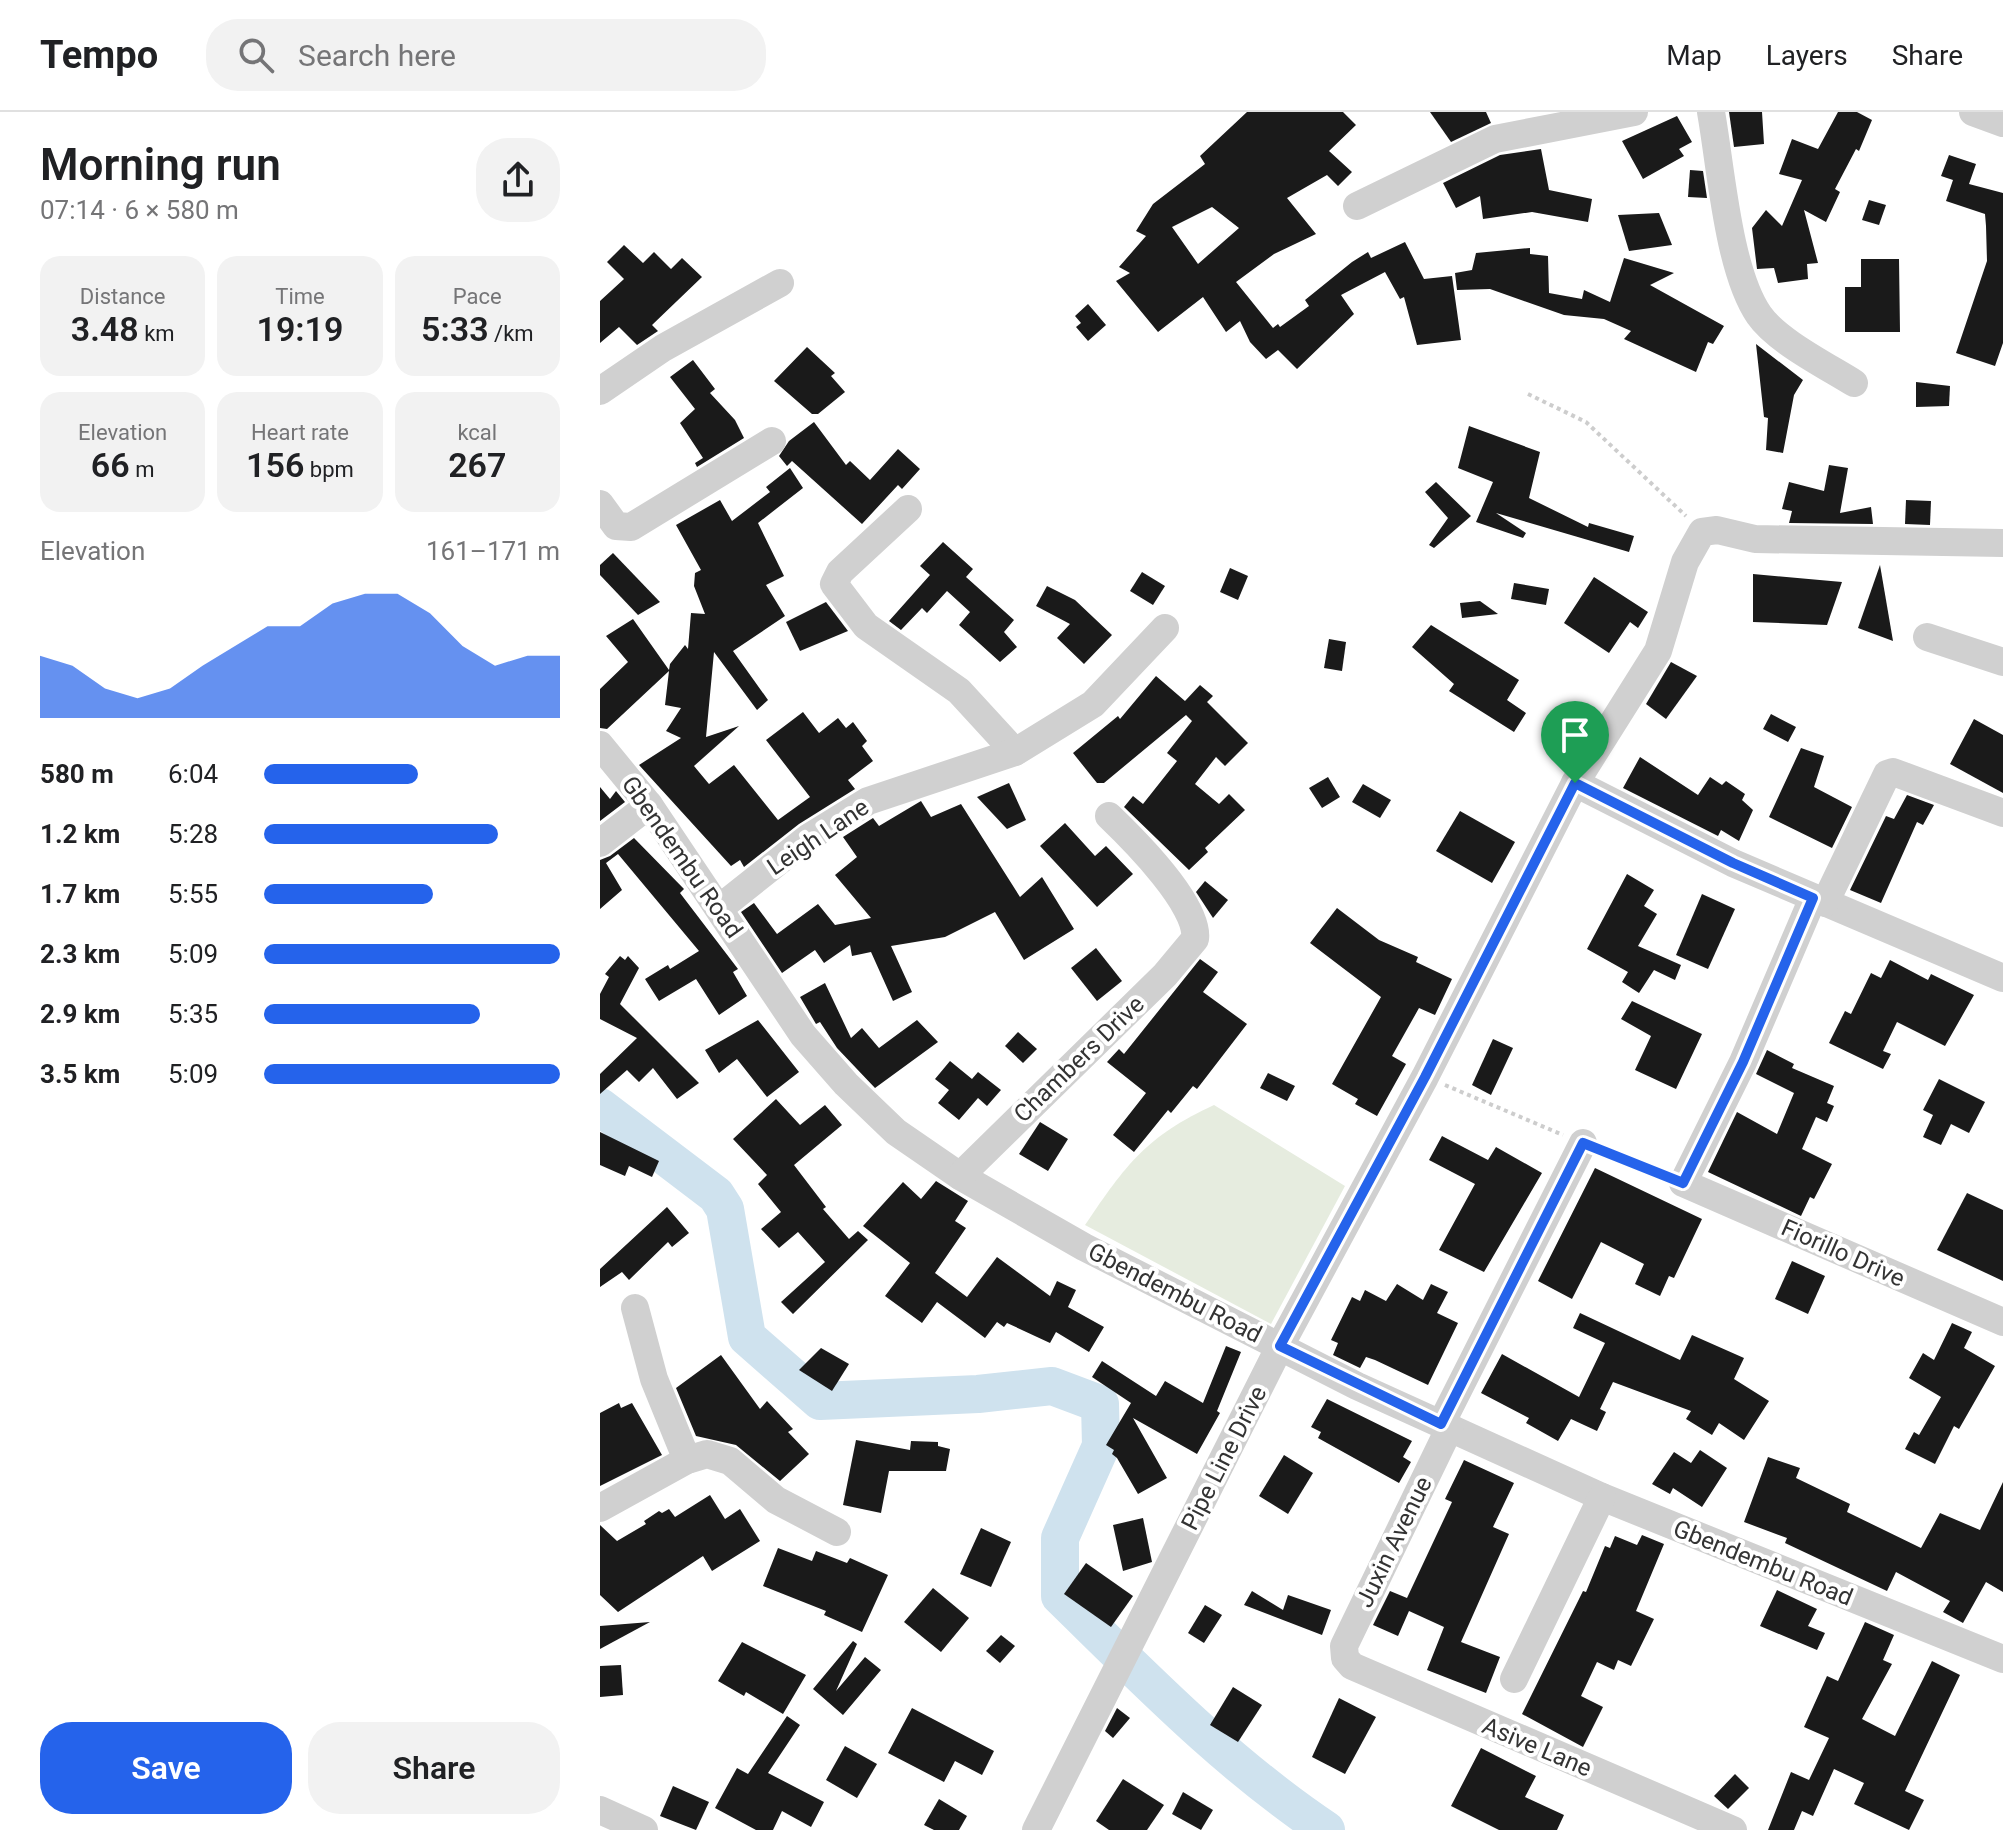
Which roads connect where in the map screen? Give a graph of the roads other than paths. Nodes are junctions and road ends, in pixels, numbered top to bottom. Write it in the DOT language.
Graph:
graph roads {
  1 [pos="1634,112"];
  2 [pos="1711,112"];
  3 [pos="1973,112"];
  4 [pos="2003,123"];
  5 [pos="1357,206"];
  6 [pos="780,283"];
  7 [pos="1854,383"];
  8 [pos="601,390"];
  9 [pos="772,441"];
  10 [pos="600,504"];
  11 [pos="908,509"];
  12 [pos="2003,543"];
  13 [pos="1165,628"];
  14 [pos="1927,637"];
  15 [pos="2003,662"];
  16 [pos="600,745"];
  17 [pos="1015,752"];
  18 [pos="1575,783"];
  19 [pos="649,805"];
  20 [pos="2003,813"];
  21 [pos="1109,816"];
  22 [pos="600,843"];
  23 [pos="1819,900"];
  24 [pos="721,907"];
  25 [pos="2003,978"];
  26 [pos="1583,1143"];
  27 [pos="960,1176"];
  28 [pos="635,1308"];
  29 [pos="2003,1322"];
  30 [pos="1280,1346"];
  31 [pos="1446,1426"];
  32 [pos="687,1460"];
  33 [pos="1602,1497"];
  34 [pos="600,1508"];
  35 [pos="837,1532"];
  36 [pos="2002,1657"];
  37 [pos="1345,1658"];
  38 [pos="1514,1679"];
  39 [pos="600,1810"];
  40 [pos="644,1830"];
  41 [pos="1036,1830"];
  42 [pos="1733,1830"];
  1 -- 5 [label="street"];
  2 -- 7 [label="street"];
  3 -- 4 [label="street"];
  6 -- 8 [label="street"];
  9 -- 10 [label="street"];
  11 -- 17 [label="street"];
  12 -- 18 [label="street, Pipe Line Drive"];
  13 -- 17 [label="street, Leigh Lane"];
  14 -- 15 [label="street"];
  16 -- 19 [label="street, Gbendembu Road"];
  17 -- 24 [label="street, Leigh Lane"];
  18 -- 23 [label="street"];
  18 -- 30 [label="street, Pipe Line Drive"];
  19 -- 22 [label="street"];
  19 -- 24 [label="street, Gbendembu Road"];
  20 -- 23 [label="street"];
  21 -- 27 [label="street, Chambers Drive"];
  23 -- 25 [label="street"];
  23 -- 29 [label="street, Fiorillo Drive"];
  24 -- 27 [label="street, Gbendembu Road"];
  26 -- 31 [label="street, Juxin Avenue"];
  27 -- 30 [label="street, Gbendembu Road"];
  28 -- 32 [label="street"];
  30 -- 31 [label="street, Gbendembu Road"];
  30 -- 41 [label="street, Pipe Line Drive"];
  31 -- 33 [label="street, Gbendembu Road"];
  31 -- 37 [label="street, Juxin Avenue"];
  32 -- 34 [label="street"];
  32 -- 35 [label="street"];
  33 -- 36 [label="street, Gbendembu Road"];
  33 -- 38 [label="street"];
  37 -- 42 [label="street, Asive Lane"];
  39 -- 40 [label="street"];
}
